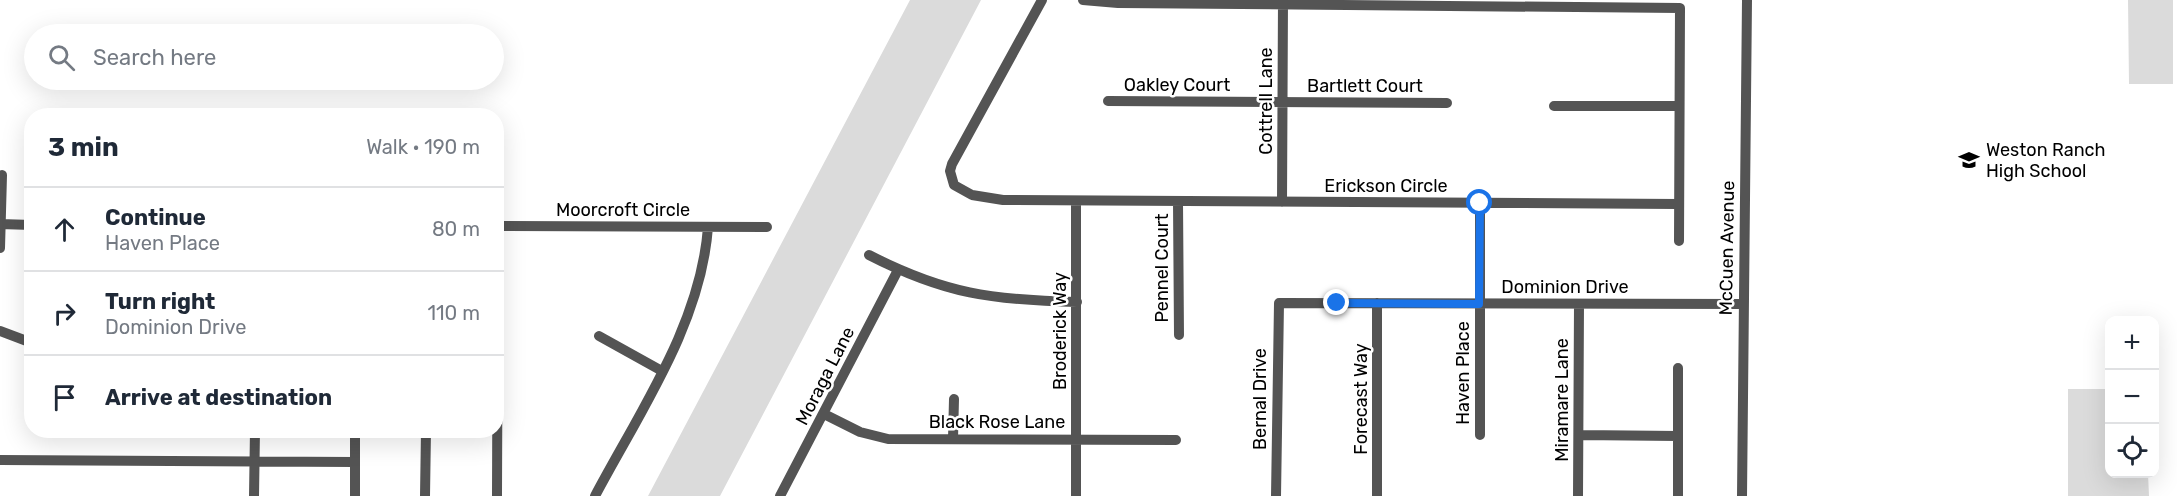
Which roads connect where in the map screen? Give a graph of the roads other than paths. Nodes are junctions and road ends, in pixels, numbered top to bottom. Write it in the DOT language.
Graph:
graph roads {
  1 [pos="1042,0"];
  2 [pos="1083,0"];
  3 [pos="1747,0"];
  4 [pos="1283,2"];
  5 [pos="1523,4"];
  6 [pos="1108,101"];
  7 [pos="1282,102"];
  8 [pos="1448,103"];
  9 [pos="1554,105"];
  10 [pos="1678,106"];
  11 [pos="2,175"];
  12 [pos="1076,201"];
  13 [pos="1178,202"];
  14 [pos="1282,202"];
  15 [pos="1480,203"];
  16 [pos="1678,204"];
  17 [pos="1,224"];
  18 [pos="24,225"];
  19 [pos="504,226"];
  20 [pos="708,227"];
  21 [pos="767,227"];
  22 [pos="1679,241"];
  23 [pos="0,248"];
  24 [pos="869,255"];
  25 [pos="898,270"];
  26 [pos="1077,302"];
  27 [pos="1279,303"];
  28 [pos="1377,303"];
  29 [pos="1479,304"];
  30 [pos="1579,304"];
  31 [pos="1743,304"];
  32 [pos="0,331"];
  33 [pos="1179,335"];
  34 [pos="599,336"];
  35 [pos="24,340"];
  36 [pos="1678,368"];
  37 [pos="662,371"];
  38 [pos="954,399"];
  39 [pos="824,414"];
  40 [pos="1480,435"];
  41 [pos="1579,435"];
  42 [pos="1678,436"];
  43 [pos="255,438"];
  44 [pos="356,438"];
  45 [pos="426,438"];
  46 [pos="497,438"];
  47 [pos="953,439"];
  48 [pos="1076,439"];
  49 [pos="1176,440"];
  50 [pos="0,460"];
  51 [pos="255,461"];
  52 [pos="355,462"];
  53 [pos="254,496"];
  54 [pos="355,496"];
  55 [pos="425,496"];
  56 [pos="497,496"];
  57 [pos="595,496"];
  58 [pos="780,496"];
  59 [pos="1076,496"];
  60 [pos="1276,496"];
  61 [pos="1377,496"];
  62 [pos="1578,496"];
  63 [pos="1678,496"];
  64 [pos="1742,496"];
  1 -- 12 [label="street, Erickson Circle"];
  2 -- 4 [label="street"];
  3 -- 31 [label="street, McCuen Avenue"];
  4 -- 5 [label="street"];
  4 -- 7 [label="street, Cottrell Lane"];
  5 -- 10 [label="street"];
  6 -- 7 [label="street, Oakley Court"];
  7 -- 8 [label="street, Bartlett Court"];
  7 -- 14 [label="street, Cottrell Lane"];
  9 -- 10 [label="street"];
  10 -- 16 [label="street"];
  11 -- 17 [label="street"];
  12 -- 13 [label="street, Erickson Circle"];
  12 -- 26 [label="street, Broderick Way"];
  13 -- 14 [label="street, Erickson Circle"];
  13 -- 33 [label="street, Pennel Court"];
  14 -- 15 [label="street, Erickson Circle"];
  15 -- 16 [label="street, Erickson Circle"];
  15 -- 29 [label="street, Haven Place"];
  16 -- 22 [label="street"];
  17 -- 18 [label="street"];
  17 -- 23 [label="street"];
  19 -- 20 [label="street, Moorcroft Circle"];
  20 -- 21 [label="street"];
  20 -- 37 [label="street, Moorcroft Circle"];
  24 -- 25 [label="street"];
  25 -- 26 [label="street"];
  25 -- 39 [label="street, Moraga Lane"];
  26 -- 48 [label="street, Broderick Way"];
  27 -- 28 [label="street, Dominion Drive"];
  27 -- 60 [label="street, Bernal Drive"];
  28 -- 29 [label="street, Dominion Drive"];
  28 -- 61 [label="street, Forecast Way"];
  29 -- 30 [label="street, Dominion Drive"];
  29 -- 40 [label="street, Haven Place"];
  30 -- 31 [label="street, Dominion Drive"];
  30 -- 41 [label="street, Miramare Lane"];
  31 -- 64 [label="street, McCuen Avenue"];
  32 -- 35 [label="street"];
  34 -- 37 [label="street"];
  36 -- 42 [label="street"];
  37 -- 57 [label="street, Moorcroft Circle"];
  38 -- 47 [label="street"];
  39 -- 47 [label="street, Black Rose Lane"];
  39 -- 58 [label="street, Moraga Lane"];
  41 -- 42 [label="street"];
  41 -- 62 [label="street, Miramare Lane"];
  42 -- 63 [label="street"];
  43 -- 51 [label="street"];
  44 -- 52 [label="street"];
  45 -- 55 [label="street"];
  46 -- 56 [label="street, Moorcroft Circle"];
  47 -- 48 [label="street, Black Rose Lane"];
  48 -- 49 [label="street, Black Rose Lane"];
  48 -- 59 [label="street, Broderick Way"];
  50 -- 51 [label="street"];
  51 -- 52 [label="street"];
  51 -- 53 [label="street"];
  52 -- 54 [label="street"];
}
